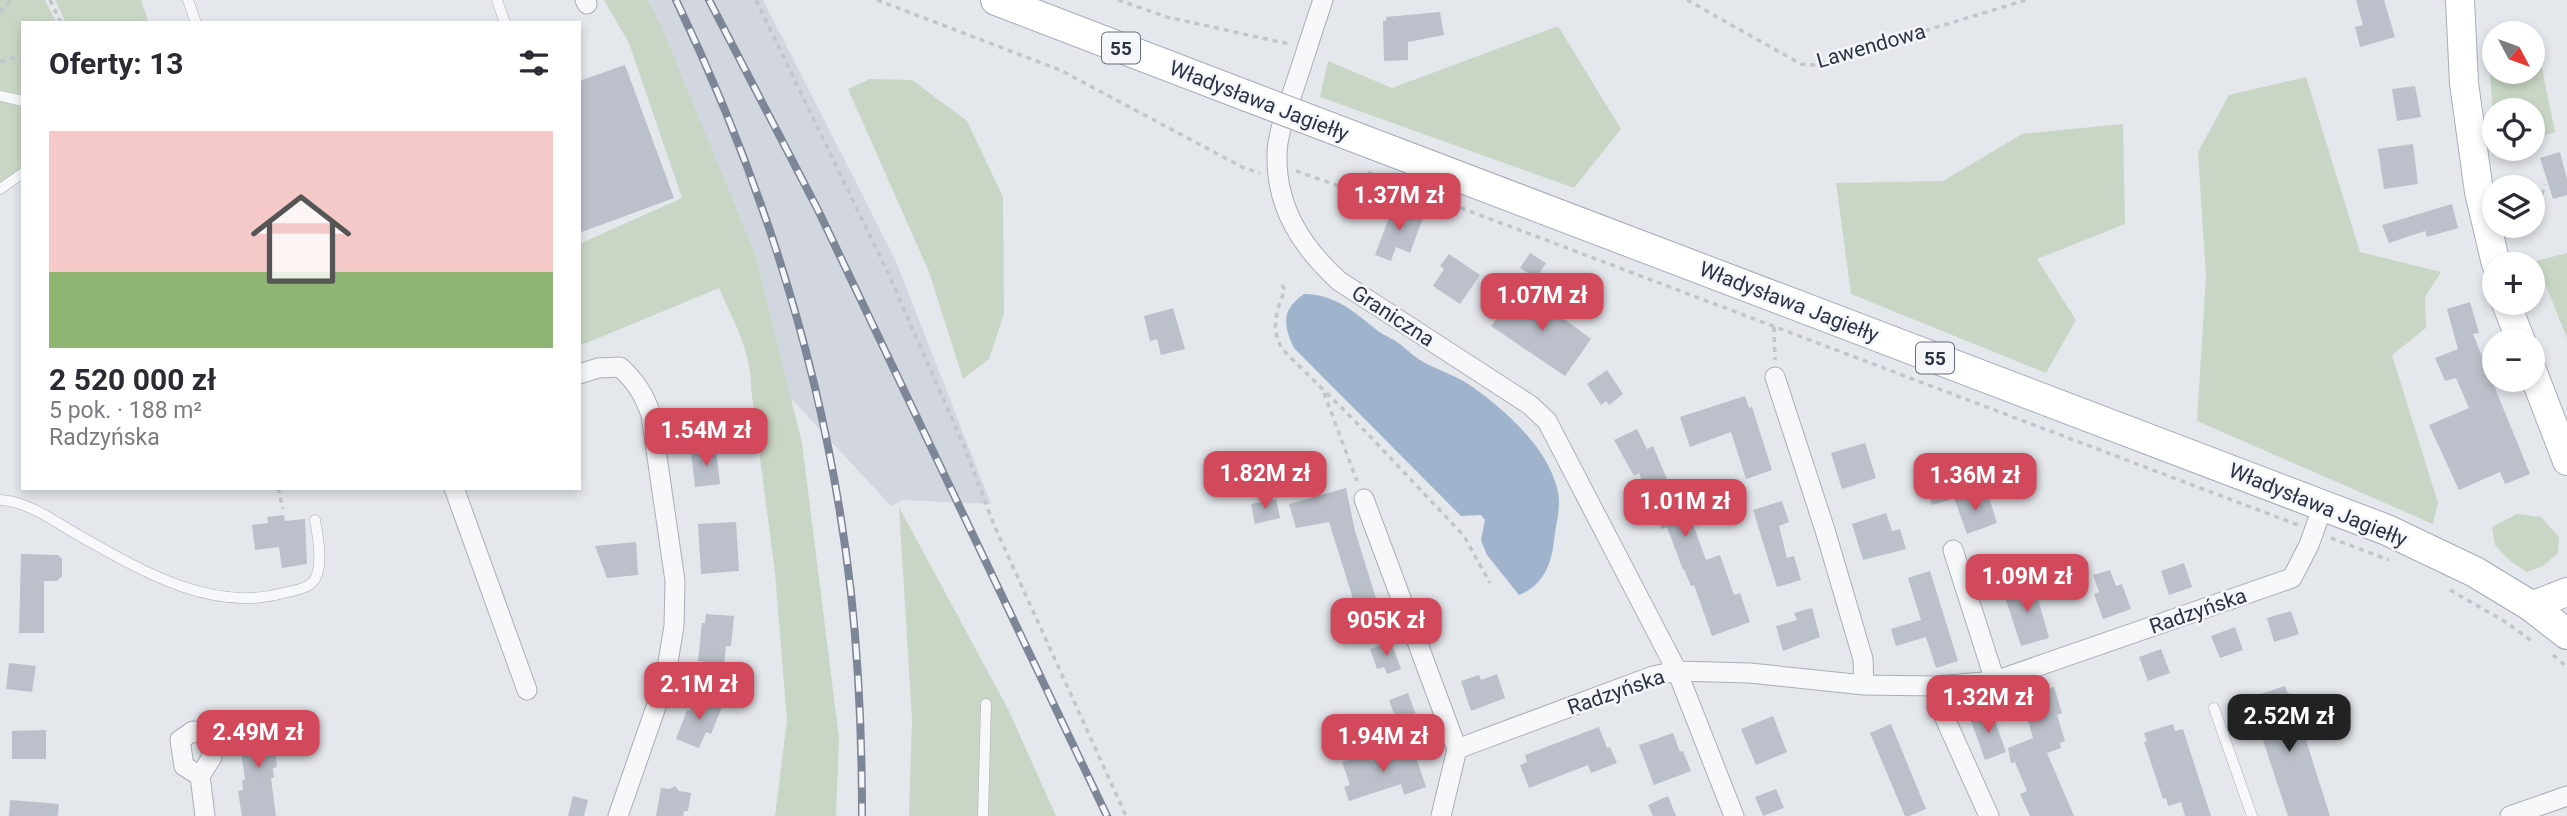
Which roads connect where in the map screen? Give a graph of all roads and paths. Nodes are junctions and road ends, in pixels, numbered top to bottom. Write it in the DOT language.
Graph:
graph roads {
  1 [pos="11,0"];
  2 [pos="50,0"];
  3 [pos="188,0"];
  4 [pos="497,0"];
  5 [pos="756,0"];
  6 [pos="877,0"];
  7 [pos="996,0"];
  8 [pos="1118,0"];
  9 [pos="1323,0"];
  10 [pos="1687,0"];
  11 [pos="2026,0"];
  12 [pos="2460,0"];
  13 [pos="0,12"];
  14 [pos="60,21"];
  15 [pos="195,21"];
  16 [pos="504,21"];
  17 [pos="1307,48"];
  18 [pos="21,56"];
  19 [pos="0,61"];
  20 [pos="0,96"];
  21 [pos="21,101"];
  22 [pos="1278,170"];
  23 [pos="21,174"];
  24 [pos="0,189"];
  25 [pos="2493,252"];
  26 [pos="1282,285"];
  27 [pos="1774,327"];
  28 [pos="581,373"];
  29 [pos="1775,377"];
  30 [pos="1323,391"];
  31 [pos="2540,392"];
  32 [pos="2567,461"];
  33 [pos="278,490"];
  34 [pos="455,490"];
  35 [pos="0,499"];
  36 [pos="1364,499"];
  37 [pos="282,509"];
  38 [pos="2318,518"];
  39 [pos="315,520"];
  40 [pos="1953,550"];
  41 [pos="2396,563"];
  42 [pos="1490,583"];
  43 [pos="2441,585"];
  44 [pos="2567,592"];
  45 [pos="2531,606"];
  46 [pos="2533,641"];
  47 [pos="2560,644"];
  48 [pos="2567,667"];
  49 [pos="1677,671"];
  50 [pos="1995,681"];
  51 [pos="1864,685"];
  52 [pos="1936,686"];
  53 [pos="527,690"];
  54 [pos="986,704"];
  55 [pos="2214,708"];
  56 [pos="1457,749"];
  57 [pos="200,776"];
  58 [pos="2567,796"];
  59 [pos="205,816"];
  60 [pos="618,816"];
  61 [pos="983,816"];
  62 [pos="1126,816"];
  63 [pos="1441,816"];
  64 [pos="1734,816"];
  65 [pos="1989,816"];
  66 [pos="2252,816"];
  67 [pos="2510,816"];
  1 -- 13 [label="path"];
  2 -- 14 [label="path"];
  3 -- 15 [label="lane"];
  4 -- 16 [label="lane"];
  5 -- 62 [label="path"];
  6 -- 22 [label="path"];
  7 -- 38 [label="main road, Władysława Jagiełły / 55, bridge"];
  8 -- 17 [label="path"];
  9 -- 17 [label="street, Graniczna"];
  10 -- 11 [label="path, Lawendowa"];
  12 -- 25 [label="street"];
  17 -- 22 [label="street, Graniczna"];
  18 -- 19 [label="path"];
  20 -- 21 [label="lane"];
  22 -- 27 [label="path"];
  22 -- 49 [label="street, Graniczna"];
  23 -- 24 [label="lane"];
  26 -- 30 [label="path"];
  27 -- 29 [label="path"];
  27 -- 38 [label="path"];
  28 -- 60 [label="street"];
  29 -- 51 [label="street"];
  30 -- 36 [label="path"];
  30 -- 42 [label="path"];
  31 -- 32 [label="street"];
  33 -- 37 [label="path"];
  34 -- 53 [label="street"];
  35 -- 39 [label="lane"];
  36 -- 56 [label="street"];
  38 -- 41 [label="path"];
  38 -- 45 [label="main road, Władysława Jagiełły / 55"];
  38 -- 50 [label="street, Radzyńska"];
  40 -- 50 [label="street"];
  43 -- 46 [label="path"];
  44 -- 45 [label="street"];
  45 -- 47 [label="main road, Władysława Jagiełły / 55"];
  47 -- 48 [label="path"];
  49 -- 51 [label="street, Radzyńska"];
  49 -- 56 [label="street, Radzyńska"];
  49 -- 64 [label="street, Graniczna"];
  50 -- 52 [label="street, Radzyńska"];
  51 -- 52 [label="street, Radzyńska"];
  52 -- 65 [label="street"];
  54 -- 61 [label="lane"];
  55 -- 66 [label="lane"];
  56 -- 63 [label="street"];
  57 -- 59 [label="street"];
  58 -- 67 [label="street"];
}
